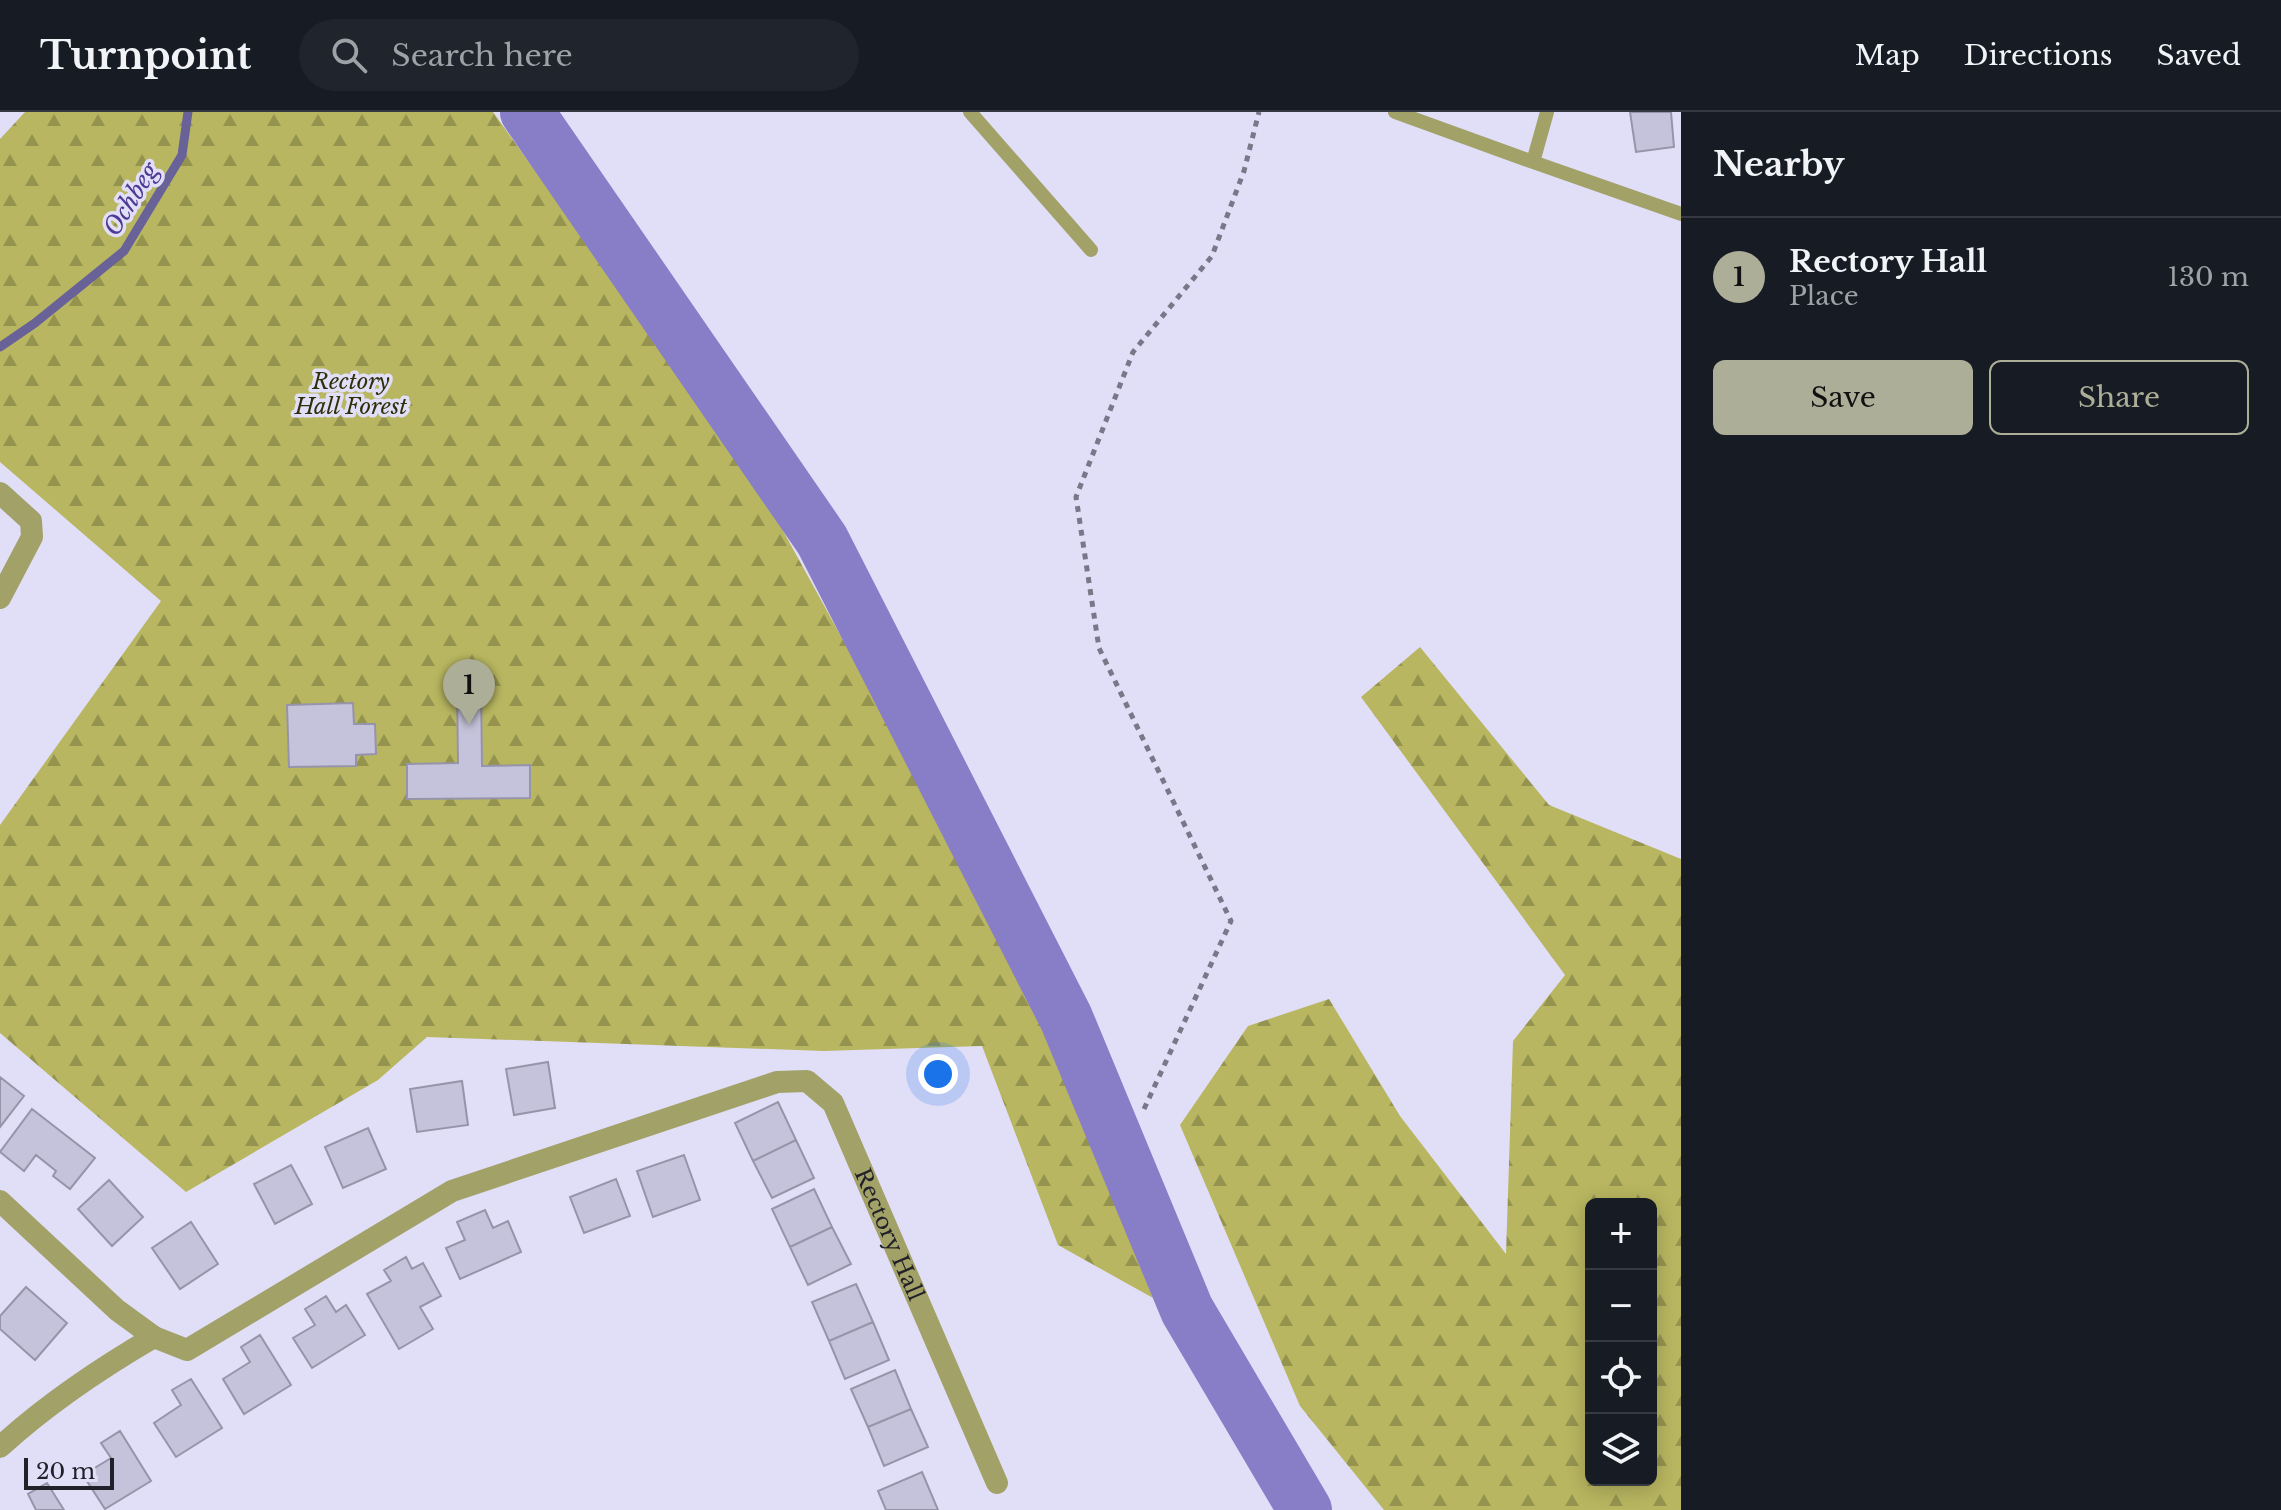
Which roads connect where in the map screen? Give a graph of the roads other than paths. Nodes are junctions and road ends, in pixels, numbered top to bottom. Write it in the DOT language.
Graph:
graph roads {
  1 [pos="970,112"];
  2 [pos="1395,112"];
  3 [pos="1547,112"];
  4 [pos="1533,162"];
  5 [pos="1681,214"];
  6 [pos="1091,250"];
  7 [pos="0,493"];
  8 [pos="0,598"];
  9 [pos="0,1201"];
  10 [pos="154,1337"];
  11 [pos="0,1447"];
  12 [pos="997,1483"];
  1 -- 6 [label="lane"];
  2 -- 4 [label="lane"];
  3 -- 4 [label="lane"];
  4 -- 5 [label="lane"];
  7 -- 8 [label="street"];
  9 -- 10 [label="street, Rectory Hall"];
  10 -- 11 [label="street"];
  10 -- 12 [label="street, Rectory Hall"];
}
